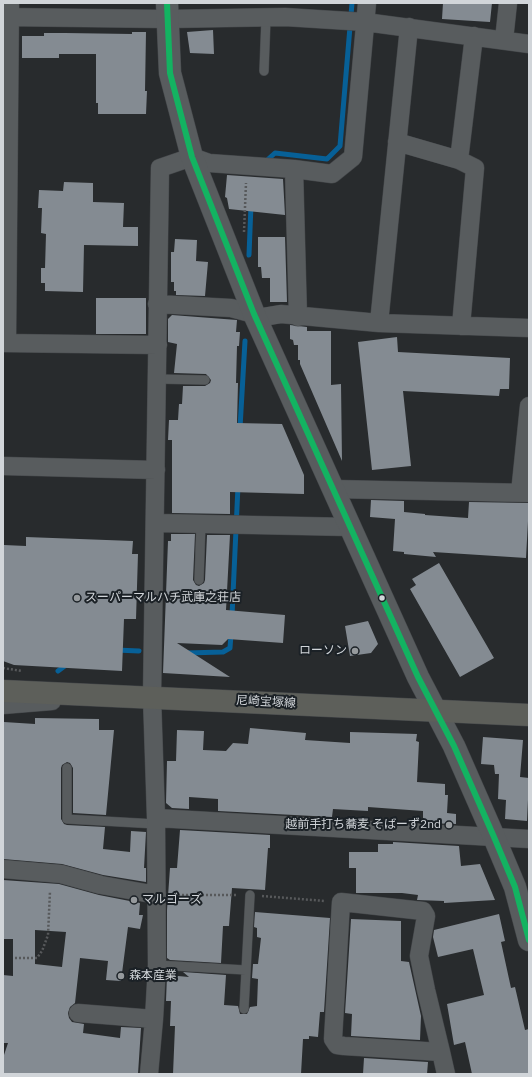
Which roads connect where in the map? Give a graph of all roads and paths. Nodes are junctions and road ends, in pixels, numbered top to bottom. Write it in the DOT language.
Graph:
graph roads {
  1 [pos="367,3"];
  2 [pos="508,3"];
  3 [pos="266,10"];
  4 [pos="167,11"];
  5 [pos="8,12"];
  6 [pos="365,22"];
  7 [pos="409,27"];
  8 [pos="474,36"];
  9 [pos="504,40"];
  10 [pos="529,44"];
  11 [pos="264,72"];
  12 [pos="397,142"];
  13 [pos="192,157"];
  14 [pos="459,160"];
  15 [pos="255,165"];
  16 [pos="294,169"];
  17 [pos="243,234"];
  18 [pos="157,304"];
  19 [pos="255,316"];
  20 [pos="298,316"];
  21 [pos="379,323"];
  22 [pos="461,326"];
  23 [pos="529,328"];
  24 [pos="5,343"];
  25 [pos="158,345"];
  26 [pos="158,379"];
  27 [pos="205,380"];
  28 [pos="529,406"];
  29 [pos="3,466"];
  30 [pos="156,470"];
  31 [pos="333,489"];
  32 [pos="524,493"];
  33 [pos="156,523"];
  34 [pos="201,524"];
  35 [pos="350,527"];
  36 [pos="199,580"];
  37 [pos="3,691"];
  38 [pos="109,695"];
  39 [pos="152,697"];
  40 [pos="3,705"];
  41 [pos="435,711"];
  42 [pos="529,715"];
  43 [pos="67,768"];
  44 [pos="156,821"];
  45 [pos="494,837"];
  46 [pos="529,839"];
  47 [pos="3,870"];
  48 [pos="50,873"];
  49 [pos="156,895"];
  50 [pos="250,895"];
  51 [pos="529,940"];
  52 [pos="15,958"];
  53 [pos="157,965"];
  54 [pos="246,970"];
  55 [pos="244,1009"];
  56 [pos="78,1013"];
  57 [pos="154,1019"];
  58 [pos="441,1052"];
  59 [pos="149,1074"];
  60 [pos="446,1074"];
  1 -- 6 [label="street"];
  2 -- 9 [label="street"];
  3 -- 4 [label="street"];
  3 -- 6 [label="street"];
  3 -- 11 [label="lane"];
  4 -- 5 [label="street"];
  4 -- 13 [label="main road"];
  5 -- 24 [label="street"];
  6 -- 7 [label="street"];
  6 -- 16 [label="street"];
  7 -- 8 [label="street"];
  7 -- 12 [label="street"];
  8 -- 9 [label="street"];
  8 -- 14 [label="street"];
  9 -- 10 [label="street"];
  12 -- 14 [label="street"];
  12 -- 21 [label="street"];
  13 -- 15 [label="street"];
  13 -- 18 [label="street"];
  13 -- 19 [label="main road"];
  14 -- 22 [label="street"];
  15 -- 16 [label="street"];
  15 -- 17 [label="path"];
  16 -- 20 [label="street"];
  18 -- 19 [label="street"];
  18 -- 25 [label="street"];
  19 -- 20 [label="street"];
  19 -- 31 [label="main road"];
  20 -- 21 [label="street"];
  21 -- 22 [label="street"];
  22 -- 23 [label="street"];
  24 -- 25 [label="street"];
  25 -- 26 [label="street"];
  26 -- 27 [label="lane"];
  26 -- 30 [label="street"];
  28 -- 32 [label="street"];
  29 -- 30 [label="street"];
  30 -- 33 [label="street"];
  31 -- 32 [label="street"];
  31 -- 35 [label="main road"];
  33 -- 34 [label="street"];
  33 -- 39 [label="street"];
  34 -- 35 [label="street"];
  34 -- 36 [label="lane"];
  35 -- 41 [label="main road"];
  37 -- 38 [label="main road, 尼崎宝塚線"];
  38 -- 39 [label="main road, 尼崎宝塚線"];
  38 -- 40 [label="street"];
  39 -- 41 [label="main road, 尼崎宝塚線"];
  39 -- 44 [label="street"];
  41 -- 42 [label="main road, 尼崎宝塚線"];
  41 -- 45 [label="main road"];
  43 -- 44 [label="lane"];
  44 -- 45 [label="street"];
  44 -- 49 [label="street"];
  45 -- 46 [label="street"];
  45 -- 51 [label="main road"];
  47 -- 48 [label="street"];
  48 -- 49 [label="street"];
  48 -- 52 [label="path"];
  49 -- 53 [label="street"];
  50 -- 54 [label="lane"];
  53 -- 54 [label="lane"];
  53 -- 57 [label="street"];
  54 -- 55 [label="lane"];
  56 -- 57 [label="street"];
  57 -- 59 [label="street"];
  58 -- 58 [label="street"];
  58 -- 60 [label="street"];
}
